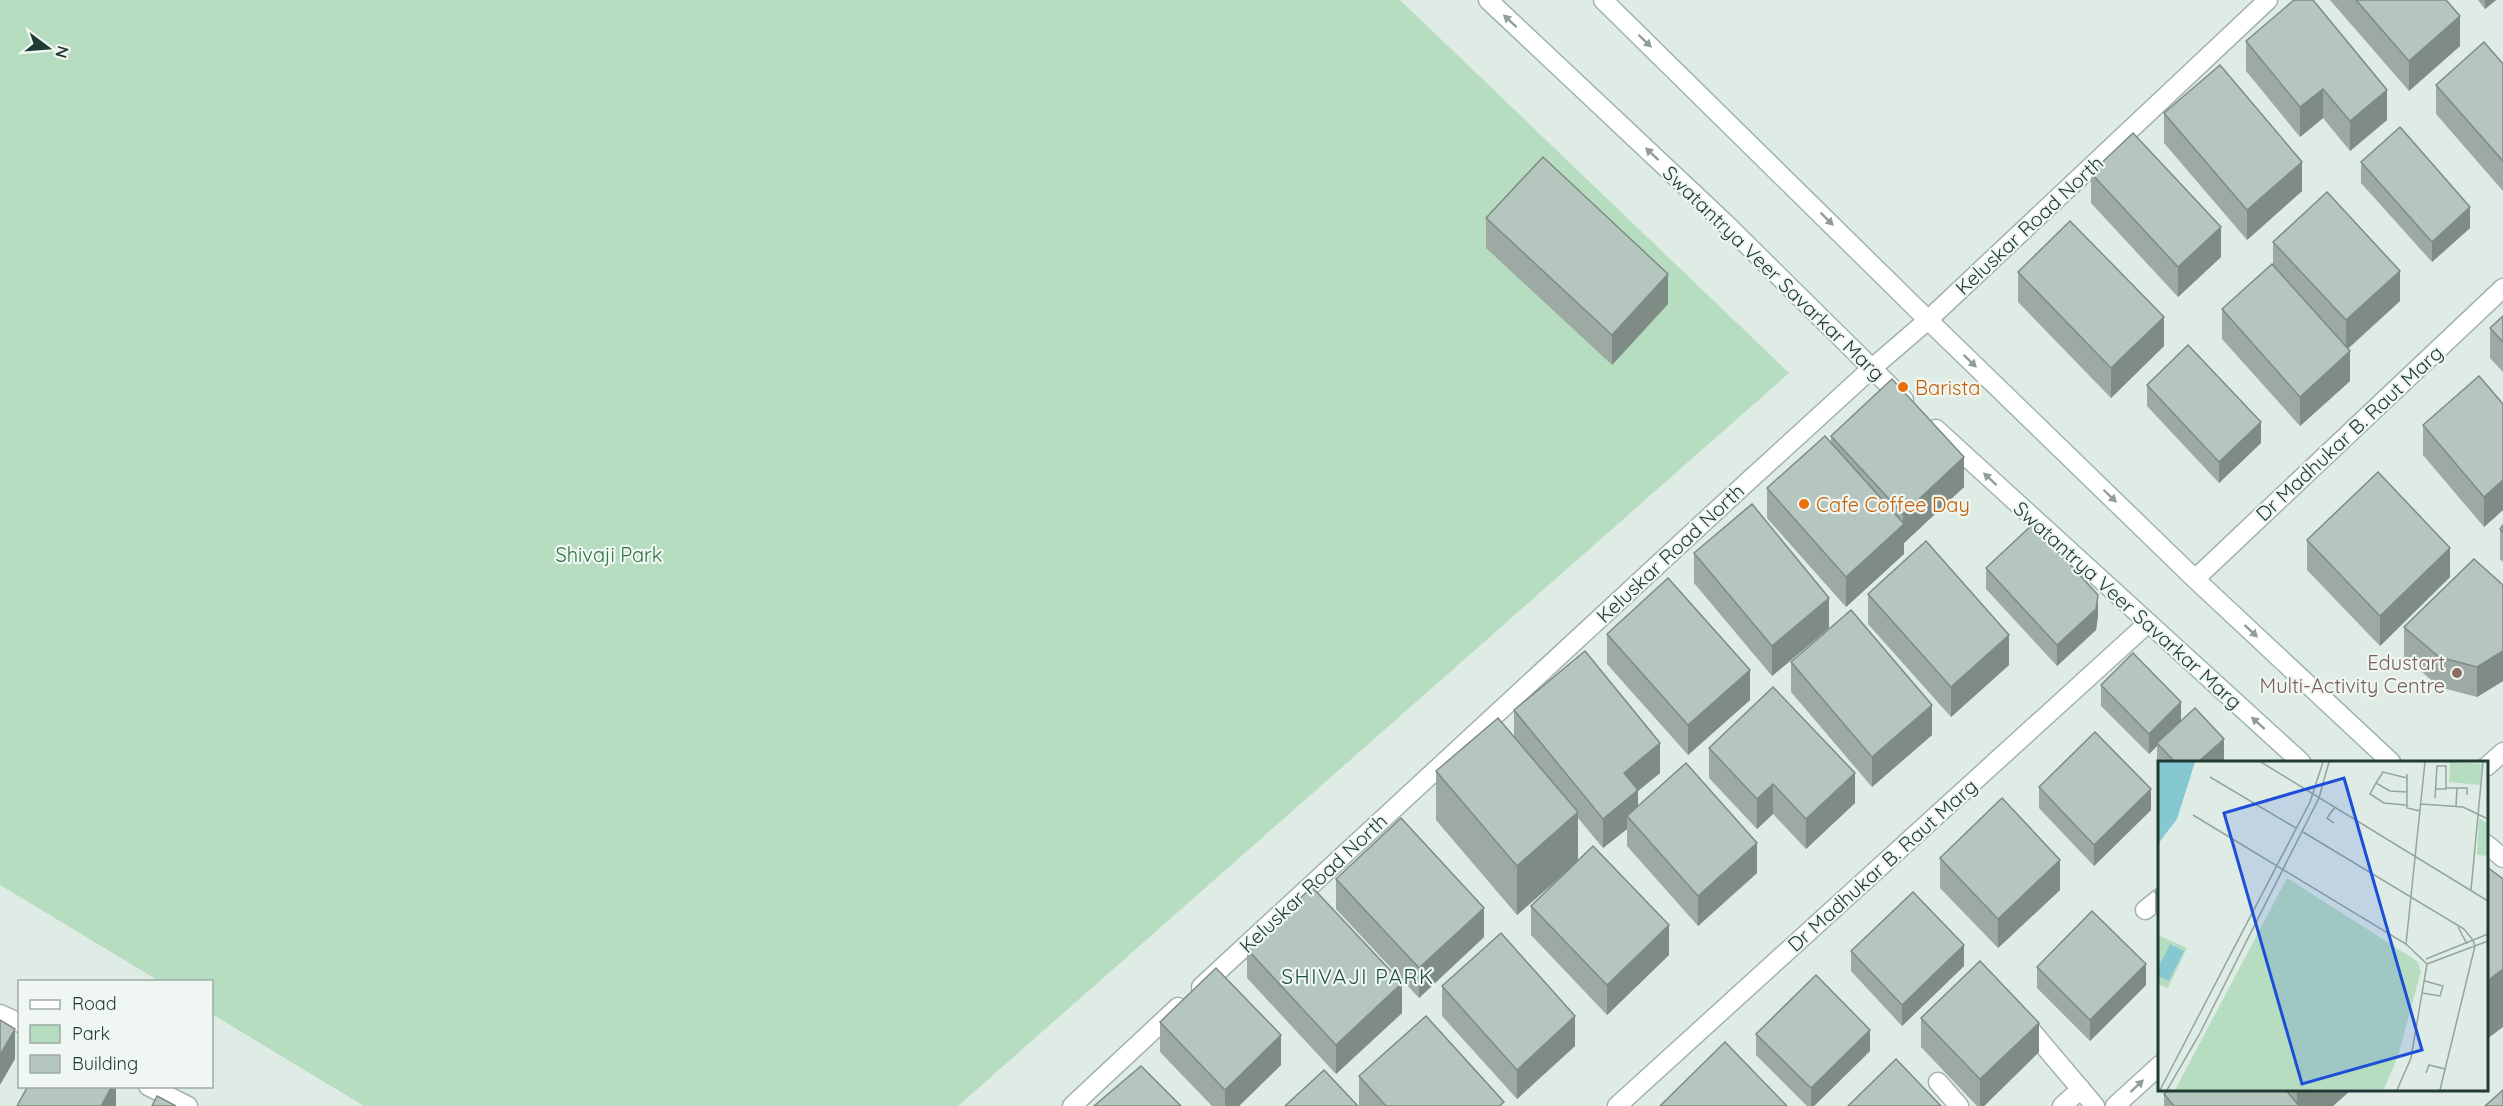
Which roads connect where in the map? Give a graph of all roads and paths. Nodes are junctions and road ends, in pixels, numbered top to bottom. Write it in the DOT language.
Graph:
graph roads {
  1 [pos="1488,0"];
  2 [pos="1603,0"];
  3 [pos="2268,0"];
  4 [pos="2503,288"];
  5 [pos="1928,320"];
  6 [pos="1871,369"];
  7 [pos="2195,579"];
  8 [pos="2147,624"];
  9 [pos="2503,752"];
  10 [pos="2300,761"];
  11 [pos="2390,761"];
  12 [pos="2488,766"];
  13 [pos="2488,845"];
  14 [pos="2503,858"];
  15 [pos="2158,900"];
  16 [pos="2145,910"];
  17 [pos="0,1014"];
  18 [pos="18,1022"];
  19 [pos="2024,1022"];
  20 [pos="2158,1067"];
  21 [pos="1938,1082"];
  22 [pos="152,1088"];
  23 [pos="2081,1089"];
  24 [pos="188,1106"];
  25 [pos="1072,1106"];
  26 [pos="1617,1106"];
  27 [pos="1959,1106"];
  28 [pos="2062,1106"];
  29 [pos="2095,1106"];
  30 [pos="2115,1106"];
  6 -- 1 [label="street, Swatantrya Veer Savarkar Marg, one-way"];
  2 -- 5 [label="street, one-way"];
  3 -- 5 [label="street, Keluskar Road North"];
  4 -- 7 [label="street, Dr Madhukar B. Raut Marg"];
  5 -- 6 [label="street, Keluskar Road North"];
  5 -- 7 [label="street, one-way"];
  8 -- 6 [label="street, Swatantrya Veer Savarkar Marg, one-way"];
  6 -- 25 [label="street, Keluskar Road North"];
  7 -- 11 [label="street, one-way"];
  10 -- 8 [label="street, Swatantrya Veer Savarkar Marg, one-way"];
  8 -- 26 [label="street, Dr Madhukar B. Raut Marg"];
  9 -- 12 [label="street"];
  13 -- 14 [label="street"];
  15 -- 16 [label="street"];
  17 -- 18 [label="street"];
  19 -- 23 [label="street"];
  30 -- 20 [label="street, one-way"];
  21 -- 27 [label="street"];
  22 -- 24 [label="street"];
  23 -- 28 [label="street"];
  23 -- 29 [label="street"];
}
